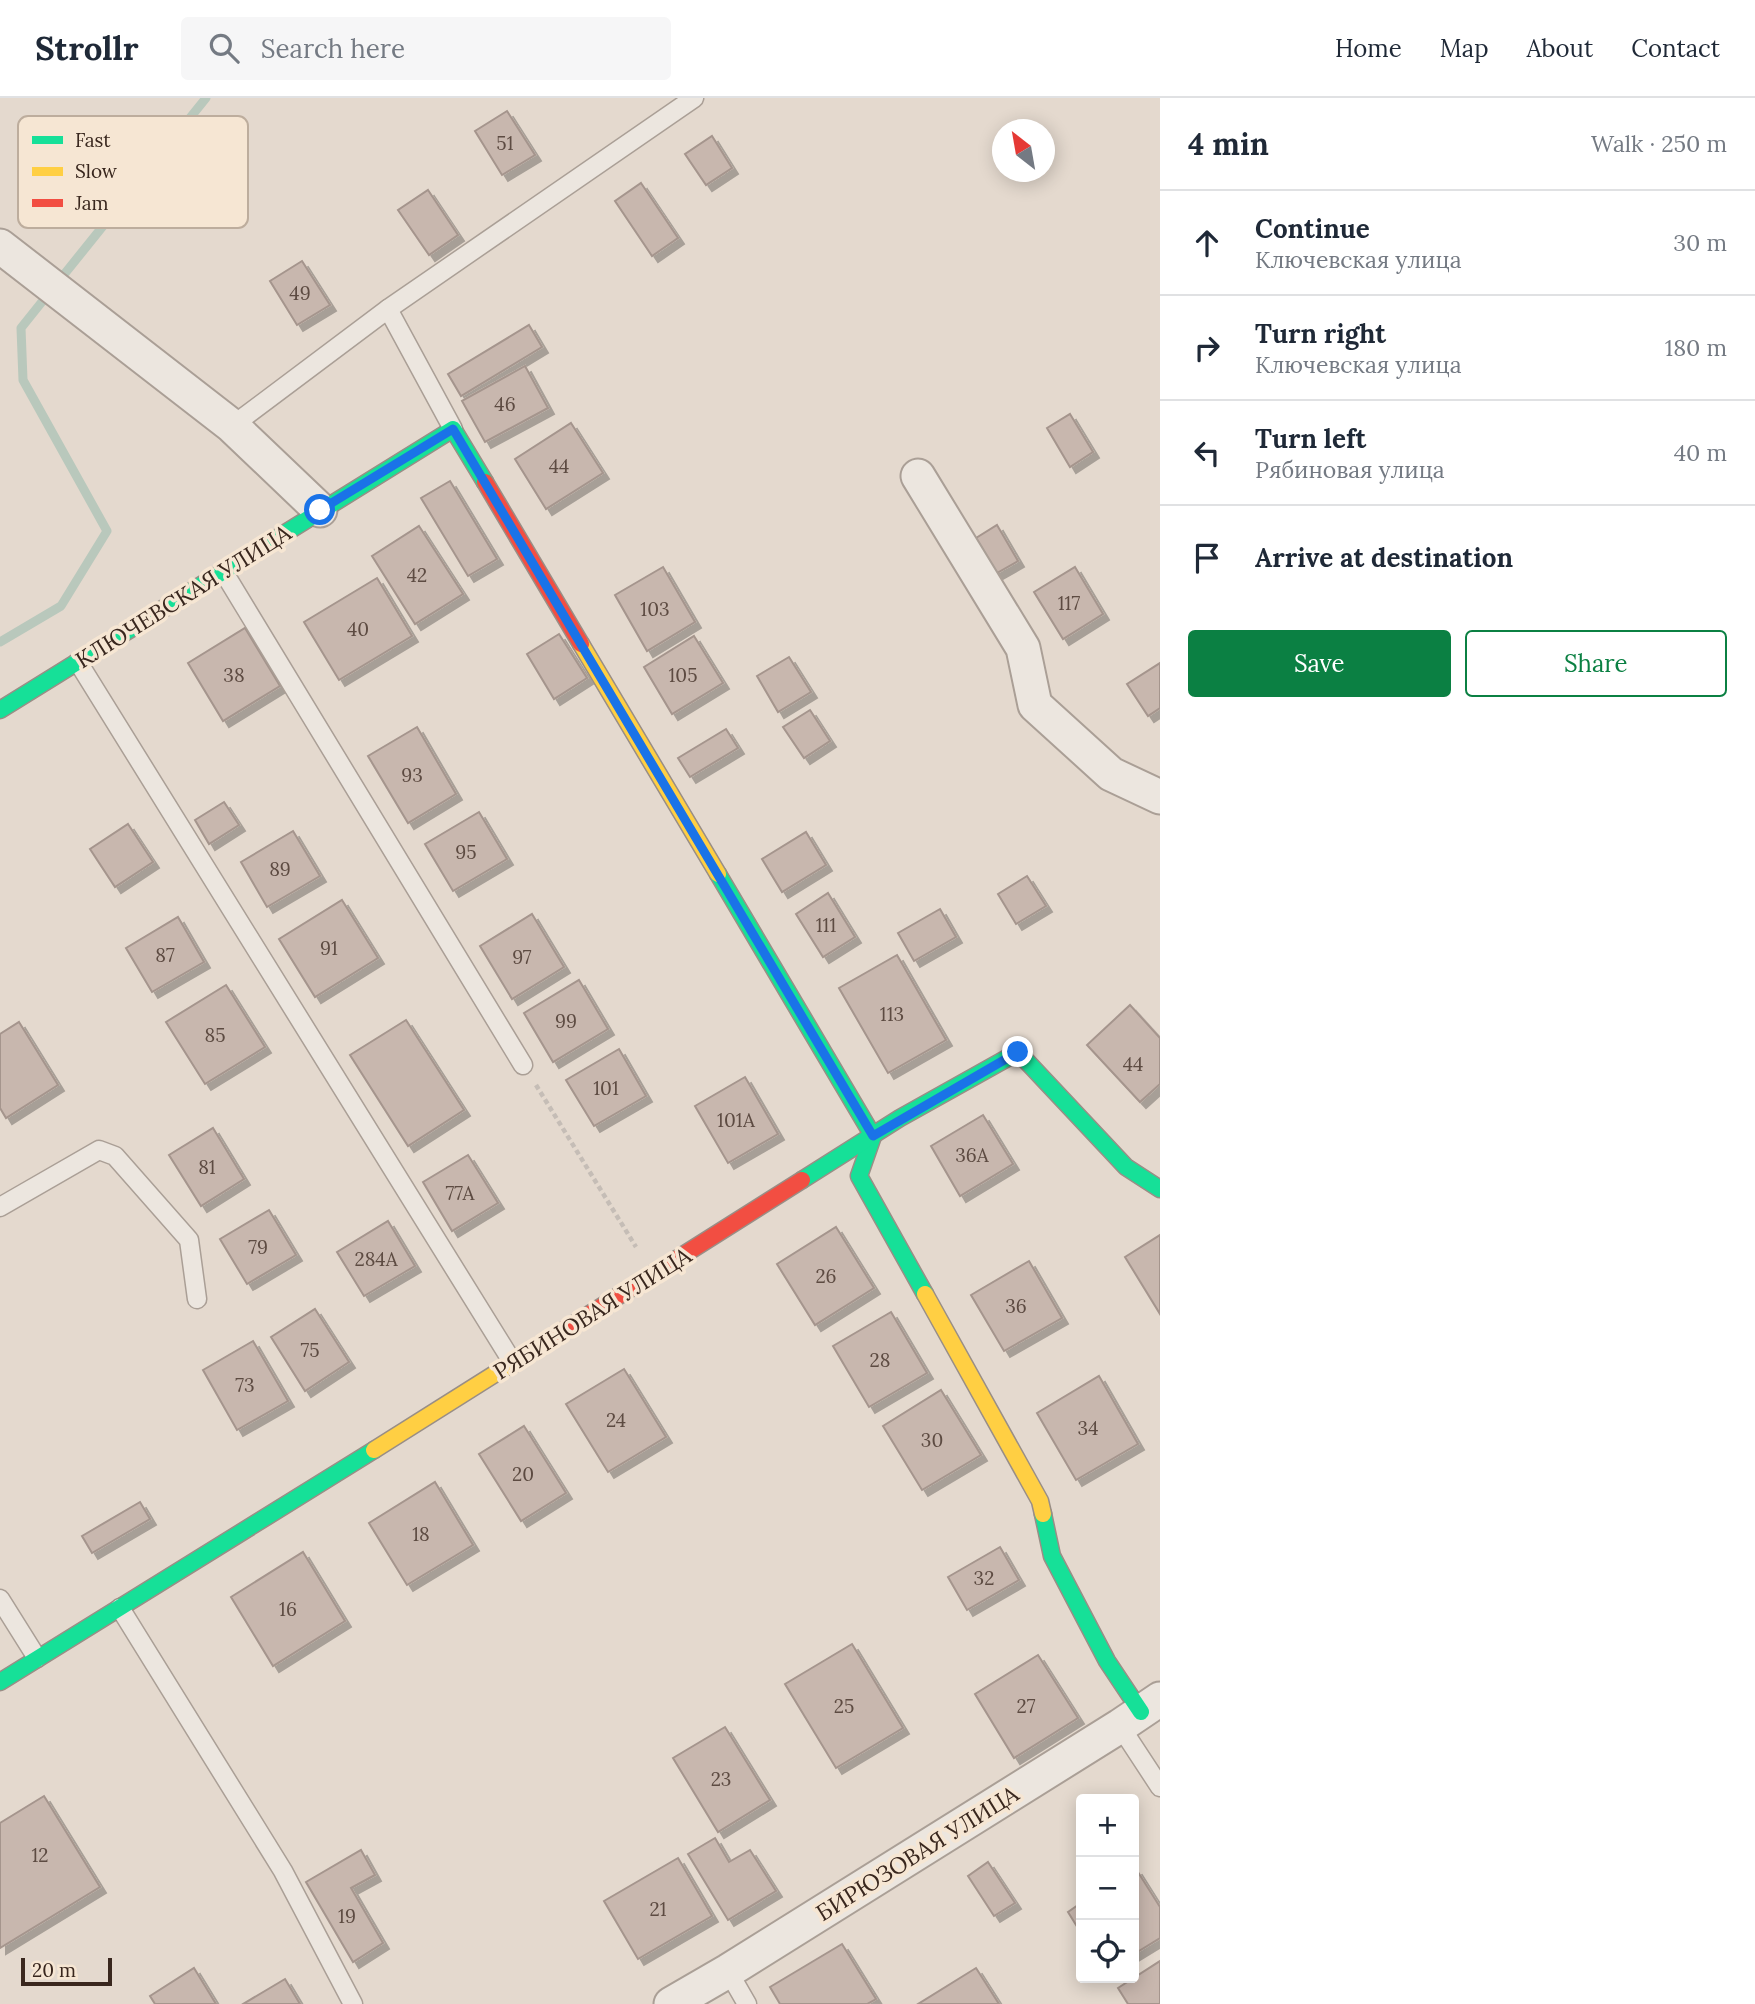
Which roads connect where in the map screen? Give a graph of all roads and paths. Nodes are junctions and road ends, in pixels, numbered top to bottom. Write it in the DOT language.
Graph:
graph roads {
  1 [pos="694,98"];
  2 [pos="0,246"];
  3 [pos="388,309"];
  4 [pos="232,426"];
  5 [pos="453,429"];
  6 [pos="918,476"];
  7 [pos="320,510"];
  8 [pos="223,571"];
  9 [pos="78,662"];
  10 [pos="0,710"];
  11 [pos="1160,797"];
  12 [pos="523,1065"];
  13 [pos="873,1136"];
  14 [pos="1160,1189"];
  15 [pos="0,1207"];
  16 [pos="654,1275"];
  17 [pos="197,1299"];
  18 [pos="513,1363"];
  19 [pos="0,1599"];
  20 [pos="120,1608"];
  21 [pos="37,1658"];
  22 [pos="0,1682"];
  23 [pos="1140,1712"];
  24 [pos="1160,1787"];
  25 [pos="728,1971"];
  26 [pos="353,2004"];
  27 [pos="671,2004"];
  28 [pos="747,2004"];
  1 -- 3 [label="lane"];
  2 -- 4 [label="street"];
  3 -- 4 [label="lane"];
  3 -- 5 [label="lane"];
  4 -- 7 [label="street"];
  5 -- 7 [label="street, КЛЮЧЕВСКАЯ УЛИЦА"];
  5 -- 13 [label="street"];
  6 -- 11 [label="street"];
  7 -- 8 [label="street, КЛЮЧЕВСКАЯ УЛИЦА"];
  8 -- 9 [label="street, КЛЮЧЕВСКАЯ УЛИЦА"];
  8 -- 12 [label="lane"];
  9 -- 10 [label="street, КЛЮЧЕВСКАЯ УЛИЦА"];
  9 -- 18 [label="lane"];
  12 -- 16 [label="path"];
  13 -- 14 [label="street, РЯБИНОВАЯ УЛИЦА"];
  13 -- 16 [label="street, РЯБИНОВАЯ УЛИЦА"];
  13 -- 23 [label="street"];
  15 -- 17 [label="lane"];
  16 -- 18 [label="street, РЯБИНОВАЯ УЛИЦА"];
  18 -- 20 [label="street, РЯБИНОВАЯ УЛИЦА"];
  19 -- 21 [label="lane"];
  20 -- 21 [label="street, РЯБИНОВАЯ УЛИЦА"];
  20 -- 26 [label="lane"];
  21 -- 22 [label="street, РЯБИНОВАЯ УЛИЦА"];
  23 -- 24 [label="lane"];
  23 -- 25 [label="street, БИРЮЗОВАЯ УЛИЦА"];
  25 -- 27 [label="street, БИРЮЗОВАЯ УЛИЦА"];
  25 -- 28 [label="lane"];
}
